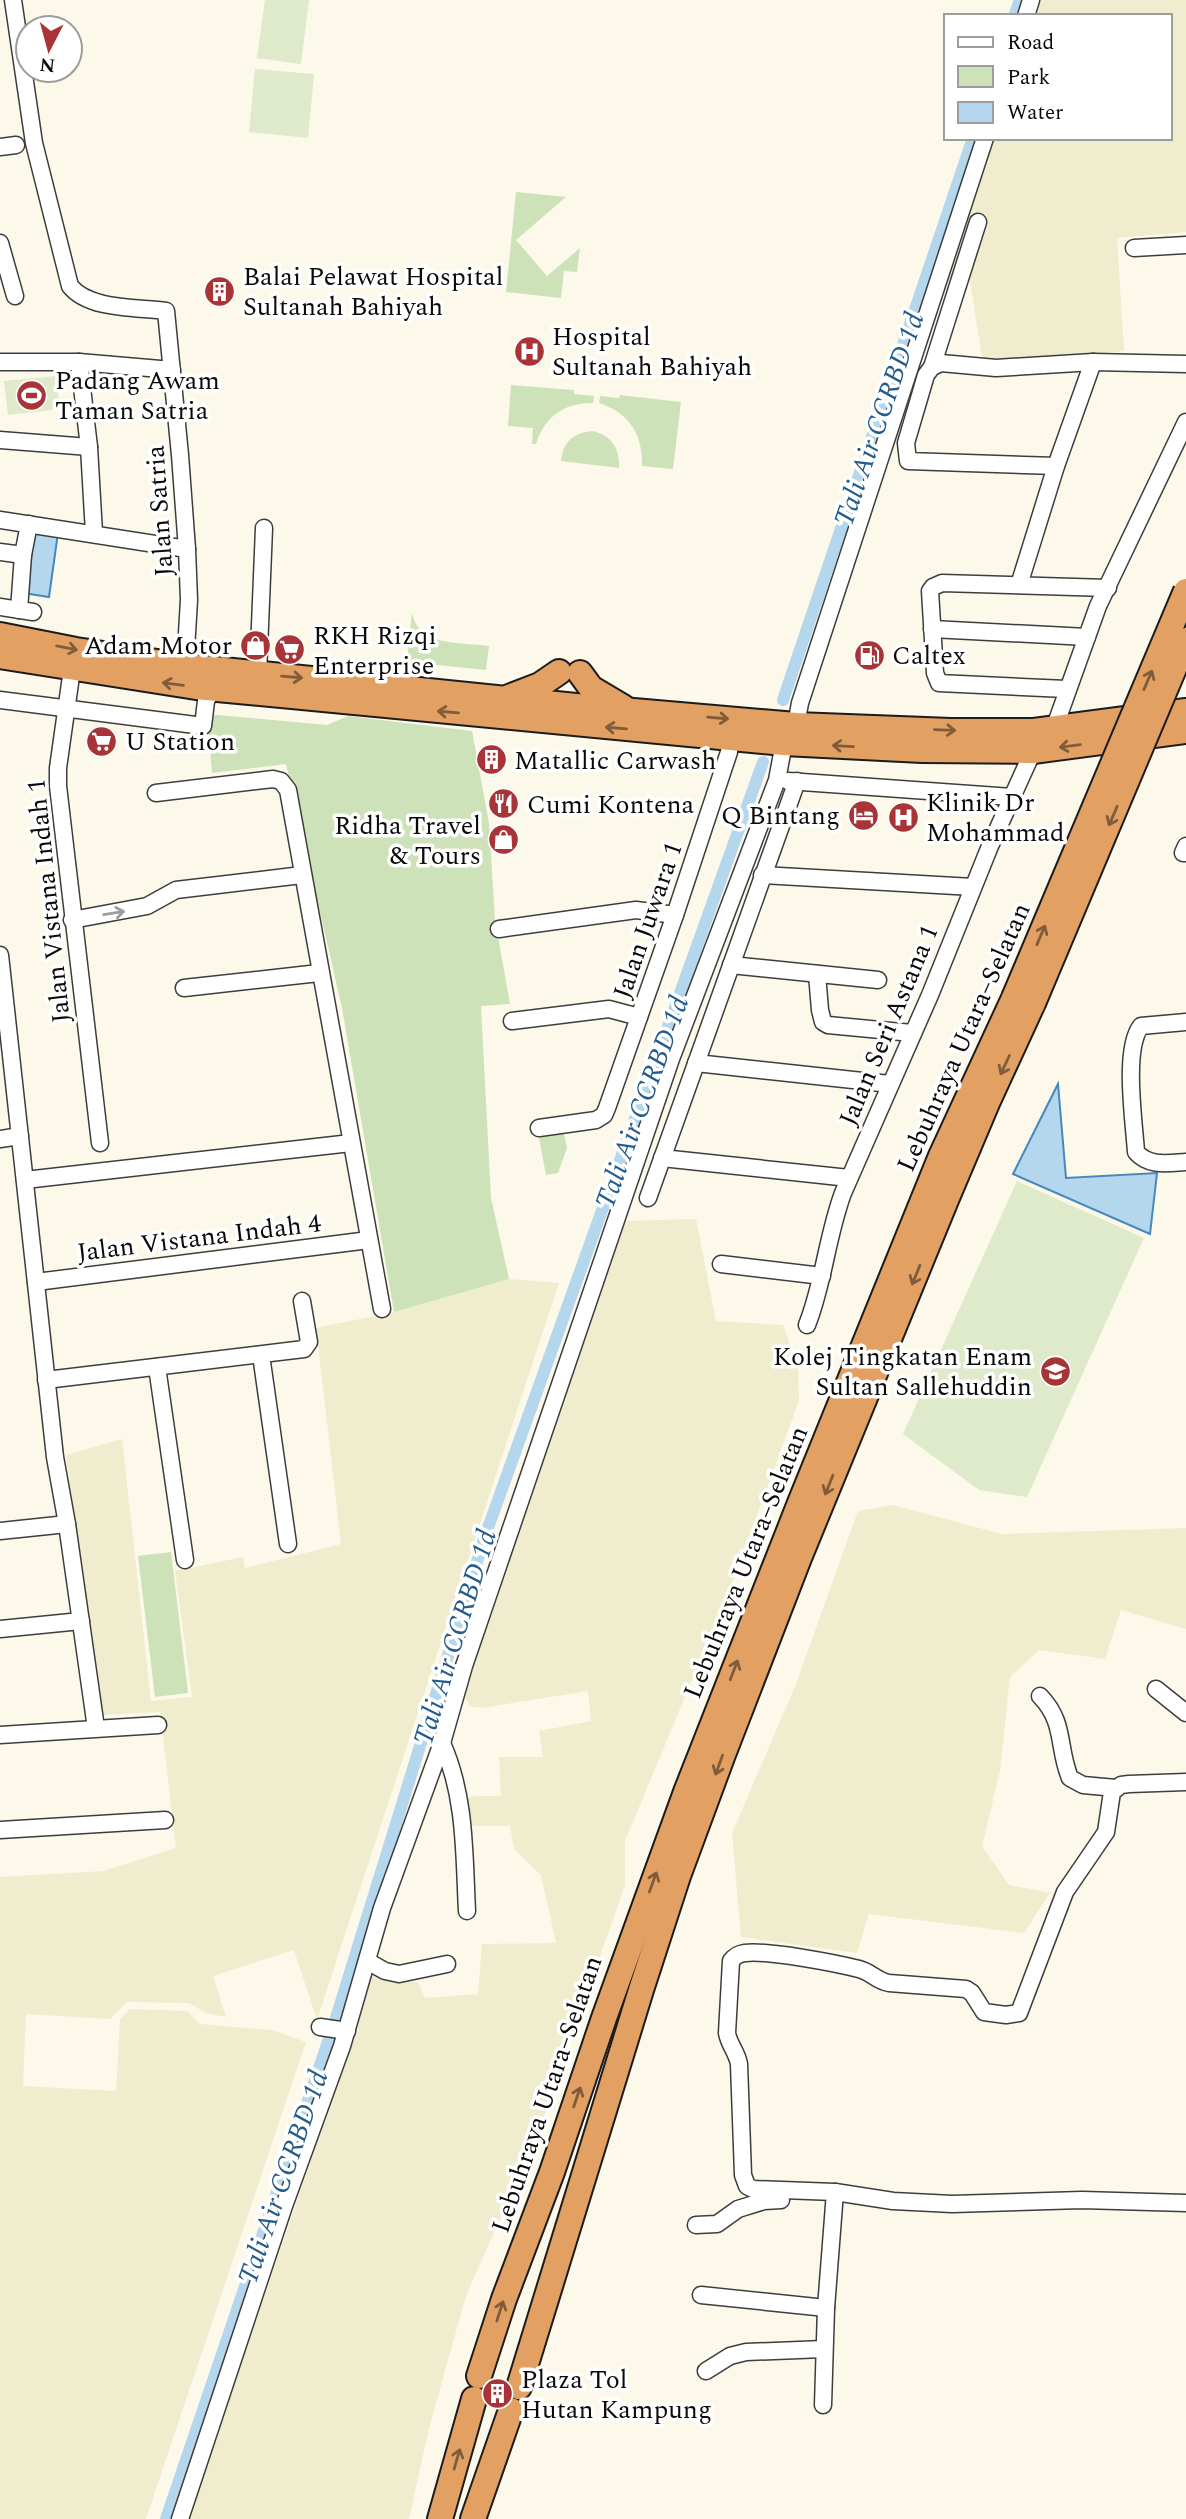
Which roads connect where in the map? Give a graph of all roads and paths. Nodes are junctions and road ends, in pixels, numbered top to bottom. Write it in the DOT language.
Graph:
graph roads {
  1 [pos="13,0"];
  2 [pos="984,140"];
  3 [pos="978,222"];
  4 [pos="0,243"];
  5 [pos="1186,245"];
  6 [pos="1134,248"];
  7 [pos="15,296"];
  8 [pos="0,362"];
  9 [pos="79,362"];
  10 [pos="1093,362"];
  11 [pos="1186,364"];
  12 [pos="932,367"];
  13 [pos="172,370"];
  14 [pos="1186,422"];
  15 [pos="0,440"];
  16 [pos="89,447"];
  17 [pos="1056,466"];
  18 [pos="0,520"];
  19 [pos="29,524"];
  20 [pos="264,528"];
  21 [pos="94,533"];
  22 [pos="187,549"];
  23 [pos="0,552"];
  24 [pos="23,555"];
  25 [pos="1019,585"];
  26 [pos="1108,588"];
  27 [pos="1186,591"];
  28 [pos="0,607"];
  29 [pos="932,629"];
  30 [pos="0,635"];
  31 [pos="1087,637"];
  32 [pos="1186,640"];
  33 [pos="0,656"];
  34 [pos="185,666"];
  35 [pos="72,668"];
  36 [pos="258,674"];
  37 [pos="213,688"];
  38 [pos="1066,689"];
  39 [pos="501,699"];
  40 [pos="0,700"];
  41 [pos="65,708"];
  42 [pos="630,711"];
  43 [pos="1186,711"];
  44 [pos="565,714"];
  45 [pos="1054,729"];
  46 [pos="1186,731"];
  47 [pos="790,734"];
  48 [pos="730,738"];
  49 [pos="1032,751"];
  50 [pos="777,780"];
  51 [pos="797,781"];
  52 [pos="156,793"];
  53 [pos="1012,797"];
  54 [pos="302,875"];
  55 [pos="762,875"];
  56 [pos="973,887"];
  57 [pos="675,915"];
  58 [pos="72,920"];
  59 [pos="499,929"];
  60 [pos="0,956"];
  61 [pos="731,965"];
  62 [pos="319,973"];
  63 [pos="817,974"];
  64 [pos="878,981"];
  65 [pos="184,988"];
  66 [pos="1024,1001"];
  67 [pos="639,1017"];
  68 [pos="512,1021"];
  69 [pos="1186,1022"];
  70 [pos="912,1033"];
  71 [pos="696,1063"];
  72 [pos="890,1084"];
  73 [pos="539,1128"];
  74 [pos="20,1136"];
  75 [pos="0,1139"];
  76 [pos="100,1143"];
  77 [pos="351,1143"];
  78 [pos="662,1158"];
  79 [pos="1186,1162"];
  80 [pos="849,1178"];
  81 [pos="24,1180"];
  82 [pos="648,1198"];
  83 [pos="369,1240"];
  84 [pos="721,1264"];
  85 [pos="822,1276"];
  86 [pos="36,1282"];
  87 [pos="302,1301"];
  88 [pos="382,1310"];
  89 [pos="807,1325"];
  90 [pos="261,1355"];
  91 [pos="157,1367"];
  92 [pos="46,1380"];
  93 [pos="67,1524"];
  94 [pos="0,1531"];
  95 [pos="288,1544"];
  96 [pos="185,1560"];
  97 [pos="81,1620"];
  98 [pos="0,1629"];
  99 [pos="1156,1689"];
  100 [pos="1040,1696"];
  101 [pos="1186,1713"];
  102 [pos="158,1725"];
  103 [pos="96,1728"];
  104 [pos="0,1735"];
  105 [pos="442,1743"];
  106 [pos="1186,1782"];
  107 [pos="1115,1788"];
  108 [pos="165,1820"];
  109 [pos="0,1830"];
  110 [pos="467,1911"];
  111 [pos="367,1961"];
  112 [pos="447,1964"];
  113 [pos="833,2196"];
  114 [pos="1186,2203"];
  115 [pos="696,2225"];
  116 [pos="701,2295"];
  117 [pos="826,2308"];
  118 [pos="824,2349"];
  119 [pos="705,2371"];
  120 [pos="822,2405"];
  121 [pos="180,2519"];
  122 [pos="440,2519"];
  123 [pos="473,2519"];
  1 -- 13 [label="street, Jalan Satria"];
  2 -- 47 [label="street"];
  3 -- 12 [label="street"];
  4 -- 7 [label="street"];
  5 -- 6 [label="street"];
  8 -- 9 [label="street"];
  9 -- 13 [label="street"];
  9 -- 16 [label="street"];
  10 -- 11 [label="street"];
  10 -- 12 [label="street"];
  10 -- 17 [label="street"];
  12 -- 17 [label="street"];
  13 -- 22 [label="street, Jalan Satria"];
  14 -- 26 [label="street"];
  15 -- 16 [label="street"];
  16 -- 21 [label="street"];
  17 -- 25 [label="street"];
  18 -- 19 [label="street"];
  19 -- 21 [label="street"];
  19 -- 24 [label="street"];
  20 -- 36 [label="street"];
  21 -- 22 [label="street"];
  22 -- 34 [label="street, Jalan Satria"];
  23 -- 24 [label="street"];
  24 -- 28 [label="street"];
  25 -- 26 [label="street"];
  25 -- 29 [label="street"];
  26 -- 31 [label="street"];
  66 -- 27 [label="highway, Lebuhraya Utara–Selatan, one-way, bridge"];
  29 -- 31 [label="street"];
  29 -- 38 [label="street"];
  30 -- 34 [label="highway, one-way"];
  31 -- 38 [label="street"];
  32 -- 66 [label="highway, Lebuhraya Utara–Selatan, one-way, bridge"];
  33 -- 35 [label="highway"];
  34 -- 36 [label="highway"];
  37 -- 35 [label="highway, one-way"];
  35 -- 41 [label="street, Jalan Vistana Indah 1"];
  36 -- 39 [label="highway, one-way"];
  37 -- 41 [label="street"];
  44 -- 37 [label="highway, one-way"];
  38 -- 45 [label="street"];
  39 -- 42 [label="highway"];
  39 -- 44 [label="highway"];
  40 -- 41 [label="street"];
  41 -- 58 [label="street, Jalan Vistana Indah 1"];
  42 -- 44 [label="highway"];
  42 -- 47 [label="highway, one-way"];
  43 -- 45 [label="highway"];
  48 -- 44 [label="highway, one-way"];
  47 -- 45 [label="highway, one-way"];
  46 -- 49 [label="highway, one-way"];
  47 -- 48 [label="highway"];
  49 -- 47 [label="highway, one-way"];
  47 -- 50 [label="street"];
  48 -- 57 [label="street, Jalan Juwara 1"];
  49 -- 53 [label="street, Jalan Seri Astana 1"];
  50 -- 51 [label="street"];
  50 -- 105 [label="street"];
  51 -- 53 [label="street"];
  51 -- 55 [label="street"];
  52 -- 54 [label="street"];
  53 -- 56 [label="street, Jalan Seri Astana 1"];
  58 -- 54 [label="street, one-way"];
  54 -- 62 [label="street"];
  55 -- 56 [label="street"];
  55 -- 61 [label="street"];
  56 -- 70 [label="street, Jalan Seri Astana 1"];
  57 -- 59 [label="street"];
  57 -- 67 [label="street, Jalan Juwara 1"];
  58 -- 76 [label="street, Jalan Vistana Indah 1"];
  60 -- 74 [label="street"];
  61 -- 63 [label="street"];
  61 -- 71 [label="street"];
  62 -- 65 [label="street"];
  62 -- 77 [label="street"];
  63 -- 64 [label="street"];
  63 -- 70 [label="street"];
  122 -- 66 [label="highway, Lebuhraya Utara–Selatan, one-way"];
  66 -- 123 [label="highway, Lebuhraya Utara–Selatan, one-way"];
  67 -- 68 [label="street"];
  67 -- 73 [label="street, Jalan Juwara 1"];
  69 -- 79 [label="street"];
  70 -- 72 [label="street, Jalan Seri Astana 1"];
  71 -- 72 [label="street"];
  71 -- 78 [label="street"];
  72 -- 80 [label="street, Jalan Seri Astana 1"];
  74 -- 75 [label="street"];
  74 -- 81 [label="street"];
  77 -- 81 [label="street"];
  77 -- 83 [label="street"];
  78 -- 80 [label="street"];
  78 -- 82 [label="street"];
  80 -- 85 [label="street, Jalan Seri Astana 1"];
  81 -- 86 [label="street"];
  83 -- 86 [label="street, Jalan Vistana Indah 4"];
  83 -- 88 [label="street"];
  84 -- 85 [label="street"];
  85 -- 89 [label="street, Jalan Seri Astana 1"];
  86 -- 92 [label="street"];
  87 -- 90 [label="street"];
  90 -- 91 [label="street"];
  90 -- 95 [label="street"];
  91 -- 92 [label="street"];
  91 -- 96 [label="street"];
  92 -- 93 [label="street"];
  93 -- 94 [label="street"];
  93 -- 97 [label="street"];
  97 -- 98 [label="street"];
  97 -- 103 [label="street"];
  99 -- 101 [label="street"];
  100 -- 107 [label="street"];
  102 -- 103 [label="street"];
  103 -- 104 [label="street"];
  105 -- 110 [label="street"];
  105 -- 111 [label="street"];
  106 -- 107 [label="street"];
  107 -- 113 [label="street"];
  108 -- 109 [label="street"];
  111 -- 112 [label="street"];
  111 -- 121 [label="street"];
  113 -- 114 [label="street"];
  113 -- 115 [label="street"];
  113 -- 117 [label="street"];
  116 -- 117 [label="street"];
  117 -- 118 [label="street"];
  118 -- 119 [label="street"];
  118 -- 120 [label="street"];
}
